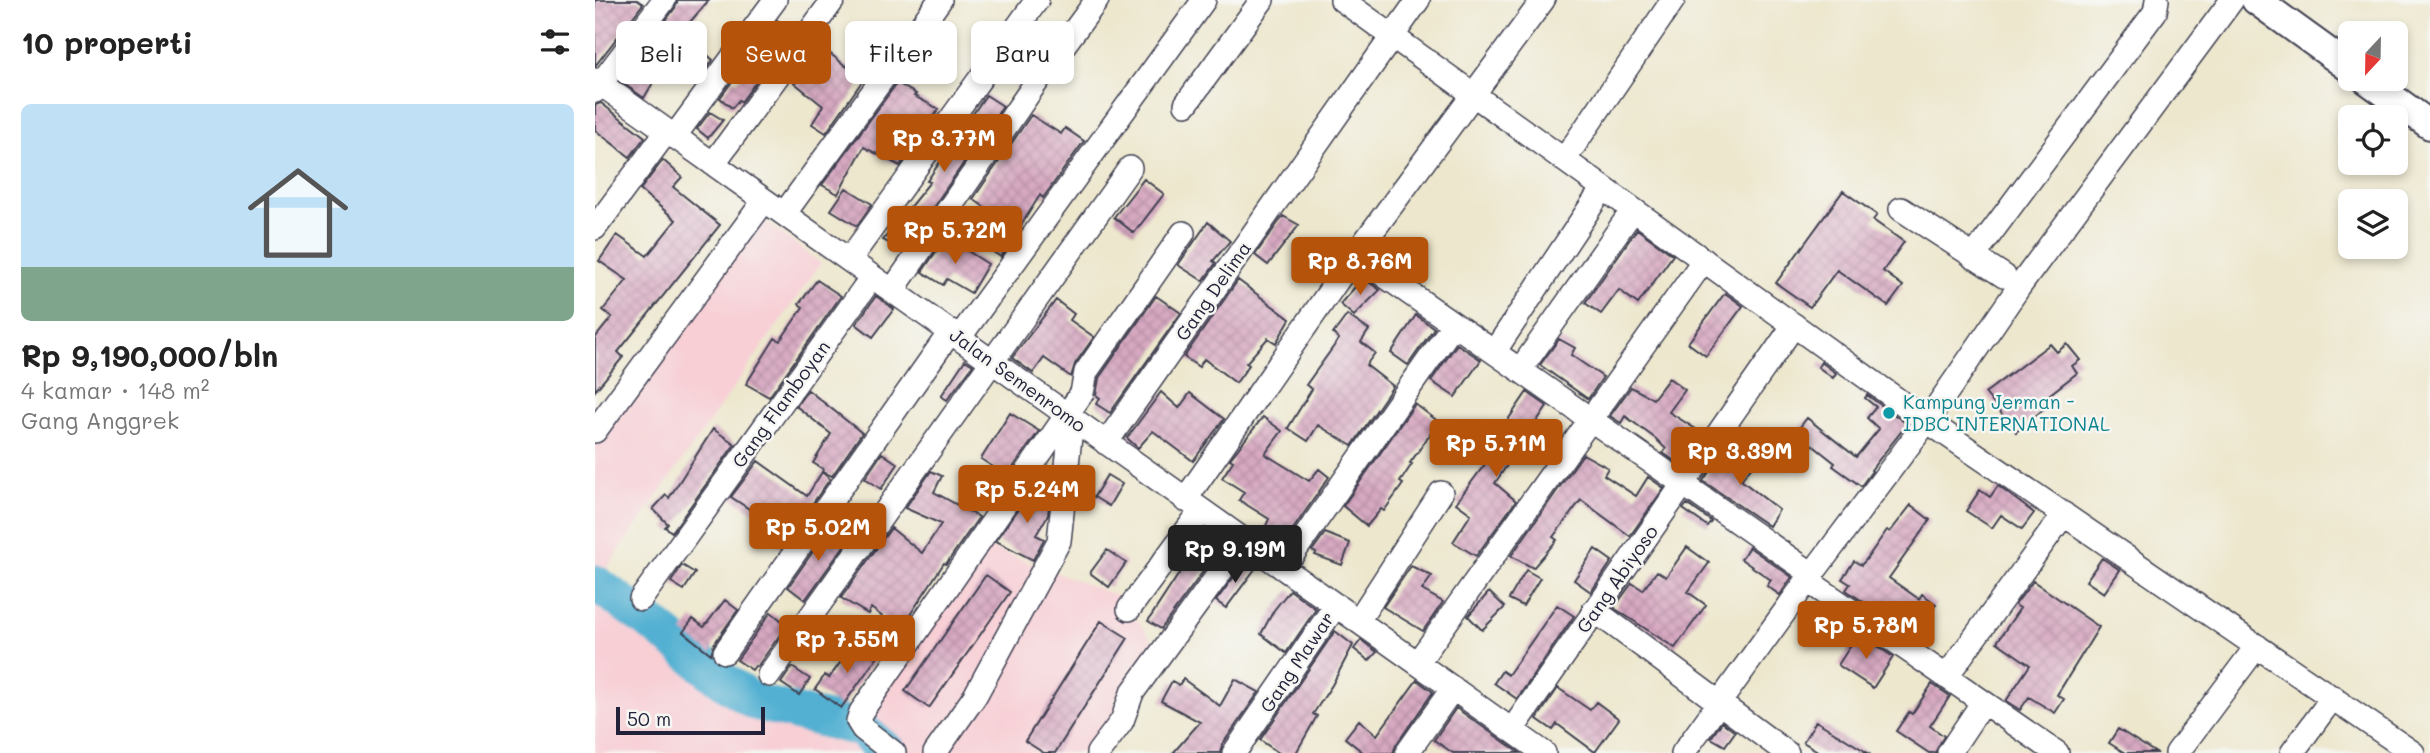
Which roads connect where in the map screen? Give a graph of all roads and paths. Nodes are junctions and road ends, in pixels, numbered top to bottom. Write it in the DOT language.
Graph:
graph roads {
  1 [pos="664,0"];
  2 [pos="775,0"];
  3 [pos="833,0"];
  4 [pos="940,0"];
  5 [pos="1037,0"];
  6 [pos="1097,0"];
  7 [pos="1204,0"];
  8 [pos="1262,0"];
  9 [pos="1342,0"];
  10 [pos="1418,0"];
  11 [pos="1543,0"];
  12 [pos="1673,0"];
  13 [pos="2157,0"];
  14 [pos="2232,0"];
  15 [pos="2256,0"];
  16 [pos="1392,37"];
  17 [pos="2338,59"];
  18 [pos="597,85"];
  19 [pos="2383,91"];
  20 [pos="1475,96"];
  21 [pos="1186,104"];
  22 [pos="2430,125"];
  23 [pos="670,134"];
  24 [pos="1564,160"];
  25 [pos="713,164"];
  26 [pos="1129,168"];
  27 [pos="1603,188"];
  28 [pos="764,201"];
  29 [pos="790,205"];
  30 [pos="1901,209"];
  31 [pos="1633,210"];
  32 [pos="595,228"];
  33 [pos="1183,233"];
  34 [pos="1355,255"];
  35 [pos="1972,257"];
  36 [pos="849,260"];
  37 [pos="1704,260"];
  38 [pos="2004,276"];
  39 [pos="872,277"];
  40 [pos="892,291"];
  41 [pos="1454,324"];
  42 [pos="1794,325"];
  43 [pos="955,335"];
  44 [pos="1494,352"];
  45 [pos="993,360"];
  46 [pos="1520,370"];
  47 [pos="1069,416"];
  48 [pos="1591,419"];
  49 [pos="1927,421"];
  50 [pos="595,431"];
  51 [pos="1107,443"];
  52 [pos="1684,485"];
  53 [pos="1441,493"];
  54 [pos="1193,505"];
  55 [pos="2064,514"];
  56 [pos="1243,541"];
  57 [pos="1283,568"];
  58 [pos="1810,578"];
  59 [pos="641,599"];
  60 [pos="1336,605"];
  61 [pos="1129,609"];
  62 [pos="1594,610"];
  63 [pos="1358,621"];
  64 [pos="2257,646"];
  65 [pos="725,652"];
  66 [pos="1418,662"];
  67 [pos="769,675"];
  68 [pos="1945,677"];
  69 [pos="1453,688"];
  70 [pos="2333,697"];
  71 [pos="1719,702"];
  72 [pos="1983,702"];
  73 [pos="1511,730"];
  74 [pos="894,753"];
  75 [pos="935,753"];
  76 [pos="1098,753"];
  77 [pos="1234,753"];
  78 [pos="1407,753"];
  79 [pos="1543,753"];
  80 [pos="1683,753"];
  81 [pos="1787,753"];
  82 [pos="1948,753"];
  83 [pos="2057,753"];
  84 [pos="2177,753"];
  85 [pos="2292,753"];
  86 [pos="2413,753"];
  1 -- 18 [label="street"];
  2 -- 23 [label="street"];
  3 -- 25 [label="street"];
  4 -- 29 [label="street"];
  5 -- 36 [label="street"];
  6 -- 40 [label="street"];
  7 -- 43 [label="street"];
  8 -- 21 [label="street"];
  9 -- 16 [label="street"];
  10 -- 16 [label="street, Gang Delima"];
  11 -- 20 [label="street"];
  12 -- 24 [label="street"];
  13 -- 35 [label="street"];
  14 -- 49 [label="street"];
  15 -- 17 [label="main road"];
  16 -- 20 [label="street"];
  16 -- 51 [label="street, Gang Delima"];
  18 -- 23 [label="street, Jalan Semenromo"];
  19 -- 22 [label="main road"];
  20 -- 24 [label="street"];
  20 -- 34 [label="street"];
  23 -- 25 [label="street, Jalan Semenromo"];
  23 -- 32 [label="street"];
  24 -- 27 [label="street"];
  25 -- 28 [label="street, Jalan Semenromo"];
  26 -- 45 [label="street"];
  27 -- 31 [label="street"];
  27 -- 44 [label="street"];
  28 -- 29 [label="street, Jalan Semenromo"];
  28 -- 50 [label="street"];
  29 -- 36 [label="street, Jalan Semenromo"];
  30 -- 35 [label="street"];
  31 -- 37 [label="street"];
  31 -- 46 [label="street"];
  33 -- 47 [label="street"];
  34 -- 41 [label="street"];
  34 -- 54 [label="street"];
  35 -- 38 [label="street"];
  36 -- 39 [label="street, Jalan Semenromo"];
  37 -- 42 [label="street"];
  37 -- 48 [label="street"];
  39 -- 40 [label="street, Jalan Semenromo"];
  39 -- 59 [label="street, Gang Flamboyan"];
  40 -- 43 [label="street, Jalan Semenromo"];
  41 -- 44 [label="street"];
  41 -- 57 [label="street"];
  42 -- 49 [label="street"];
  42 -- 52 [label="street, Gang Abiyoso"];
  43 -- 45 [label="street, Jalan Semenromo"];
  43 -- 65 [label="street"];
  44 -- 46 [label="street"];
  45 -- 47 [label="street, Jalan Semenromo"];
  45 -- 67 [label="street"];
  46 -- 48 [label="street"];
  47 -- 51 [label="street, Jalan Semenromo"];
  47 -- 74 [label="street"];
  47 -- 75 [label="street"];
  48 -- 52 [label="street"];
  48 -- 66 [label="street"];
  49 -- 55 [label="street"];
  49 -- 58 [label="street"];
  51 -- 54 [label="street, Jalan Semenromo"];
  52 -- 58 [label="street"];
  52 -- 62 [label="street, Gang Abiyoso"];
  53 -- 63 [label="street"];
  54 -- 56 [label="street, Jalan Semenromo"];
  54 -- 61 [label="street"];
  55 -- 64 [label="street"];
  55 -- 68 [label="street"];
  56 -- 57 [label="street, Jalan Semenromo"];
  56 -- 76 [label="street"];
  57 -- 60 [label="street, Jalan Semenromo"];
  58 -- 68 [label="street"];
  58 -- 71 [label="street"];
  60 -- 63 [label="street, Jalan Semenromo"];
  60 -- 77 [label="street, Gang Mawar"];
  62 -- 71 [label="street"];
  62 -- 73 [label="street, Gang Abiyoso"];
  63 -- 66 [label="street, Jalan Semenromo"];
  64 -- 70 [label="street"];
  64 -- 84 [label="street"];
  66 -- 69 [label="street, Jalan Semenromo"];
  68 -- 72 [label="street"];
  69 -- 73 [label="street, Jalan Semenromo"];
  69 -- 78 [label="street"];
  70 -- 85 [label="street"];
  70 -- 86 [label="street"];
  71 -- 80 [label="street"];
  71 -- 81 [label="street"];
  72 -- 82 [label="street"];
  72 -- 83 [label="street"];
  73 -- 79 [label="street, Jalan Semenromo"];
}
